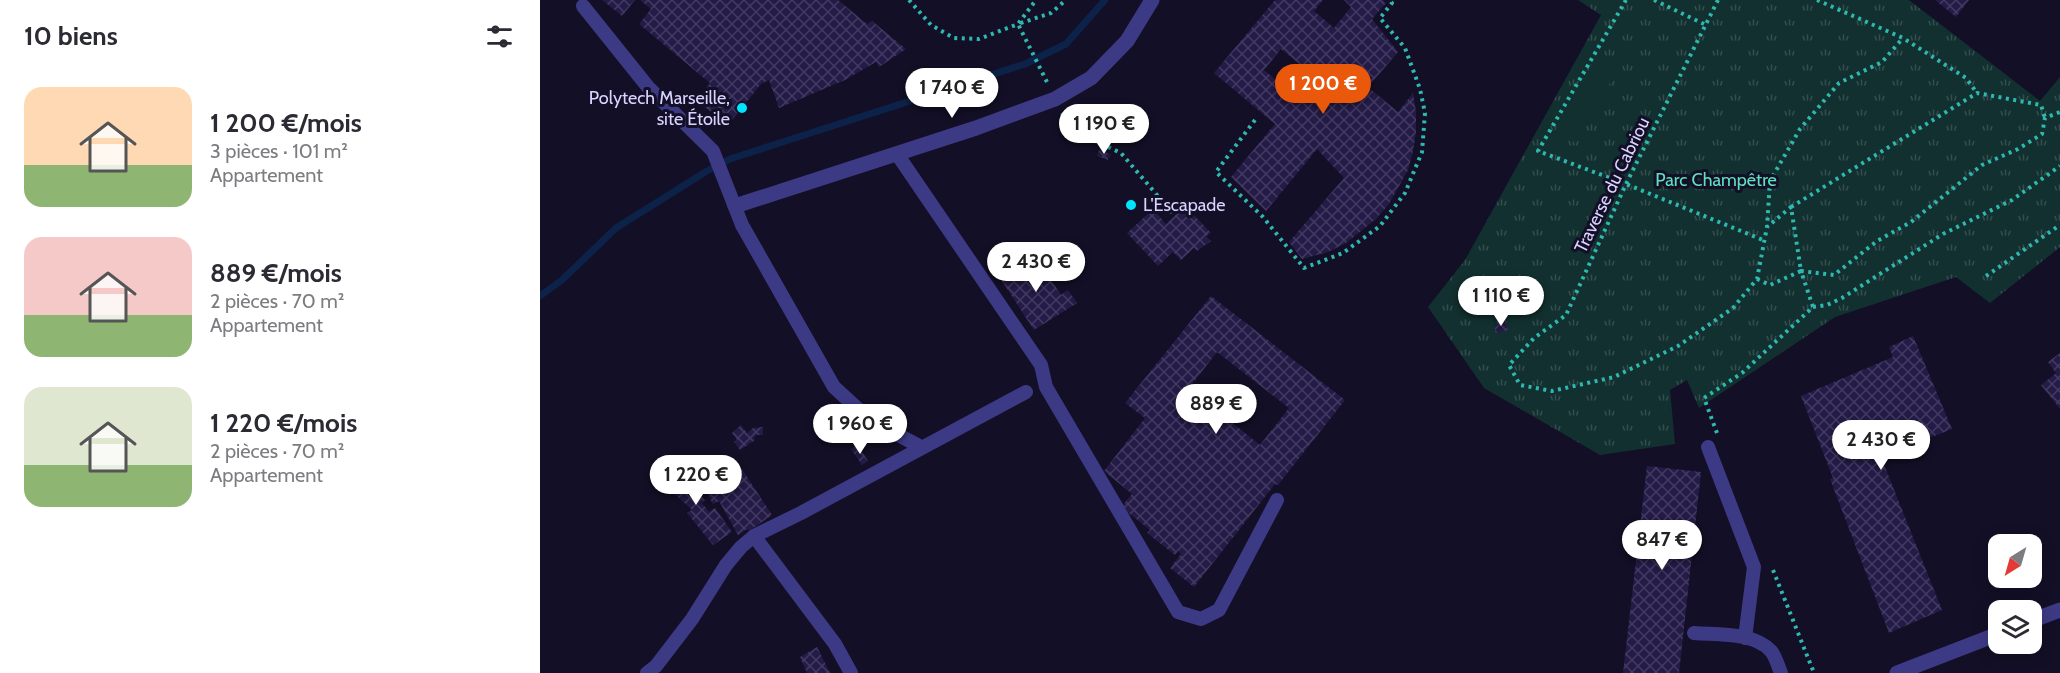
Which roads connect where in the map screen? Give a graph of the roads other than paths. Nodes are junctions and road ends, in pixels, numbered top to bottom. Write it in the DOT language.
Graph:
graph roads {
  1 [pos="1152,0"];
  2 [pos="583,6"];
  3 [pos="897,154"];
  4 [pos="735,206"];
  5 [pos="1026,392"];
  6 [pos="921,447"];
  7 [pos="1708,447"];
  8 [pos="1277,500"];
  9 [pos="754,536"];
  10 [pos="2060,610"];
  11 [pos="2042,617"];
  12 [pos="1694,633"];
  13 [pos="1745,638"];
  14 [pos="1988,638"];
  15 [pos="647,673"];
  16 [pos="851,673"];
  17 [pos="1781,673"];
  18 [pos="1898,673"];
  1 -- 3 [label="street"];
  2 -- 4 [label="lane"];
  3 -- 4 [label="street"];
  3 -- 8 [label="lane"];
  4 -- 6 [label="lane"];
  5 -- 6 [label="lane"];
  6 -- 9 [label="lane"];
  7 -- 13 [label="lane"];
  9 -- 15 [label="lane"];
  9 -- 16 [label="lane"];
  10 -- 11 [label="street"];
  12 -- 13 [label="lane"];
  13 -- 17 [label="lane"];
  14 -- 18 [label="street"];
}
